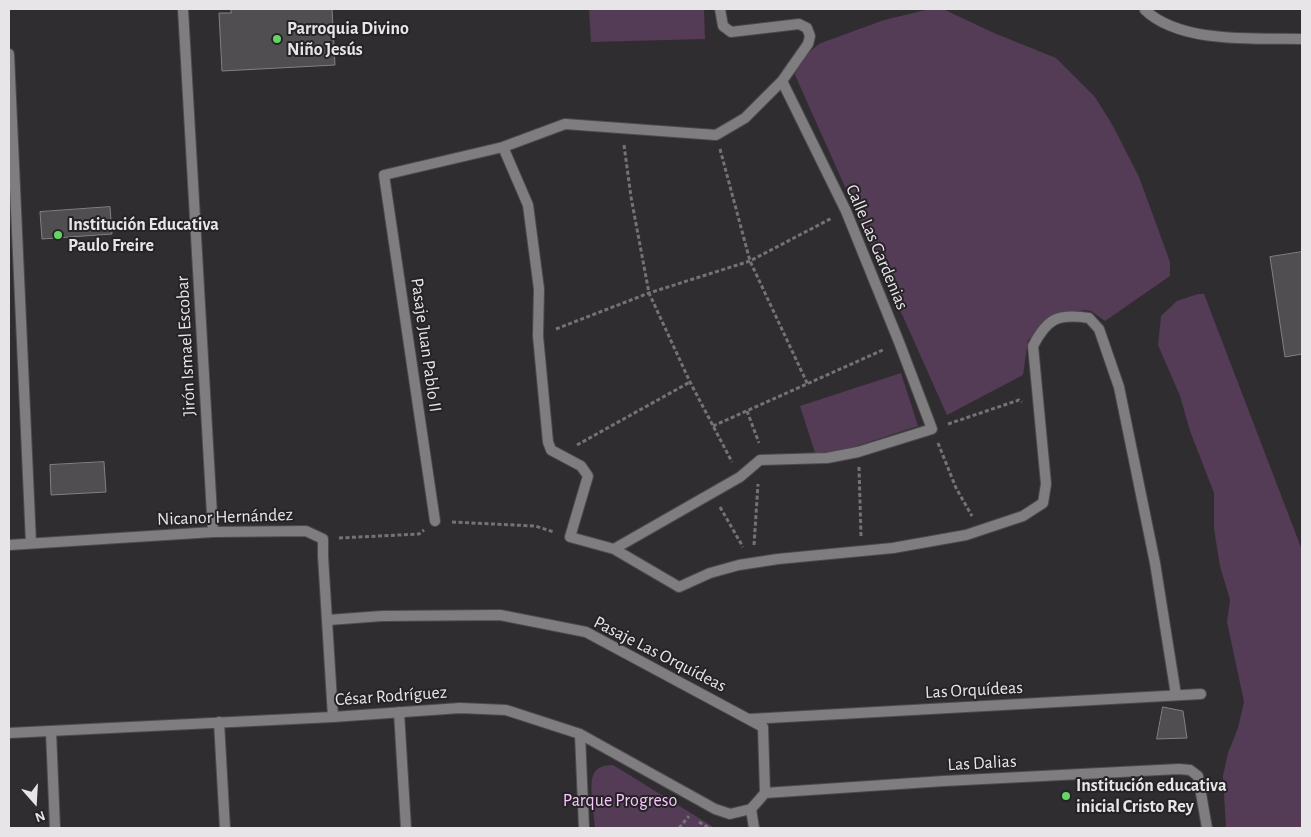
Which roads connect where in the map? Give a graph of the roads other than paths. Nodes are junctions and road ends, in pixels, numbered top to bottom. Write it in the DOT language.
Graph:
graph roads {
  1 [pos="184,9"];
  2 [pos="720,9"];
  3 [pos="1145,10"];
  4 [pos="1302,39"];
  5 [pos="9,54"];
  6 [pos="782,82"];
  7 [pos="503,147"];
  8 [pos="435,521"];
  9 [pos="213,532"];
  10 [pos="31,543"];
  11 [pos="9,544"];
  12 [pos="614,549"];
  13 [pos="328,620"];
  14 [pos="1201,694"];
  15 [pos="1176,695"];
  16 [pos="399,712"];
  17 [pos="333,717"];
  18 [pos="749,719"];
  19 [pos="220,722"];
  20 [pos="51,731"];
  21 [pos="9,733"];
  22 [pos="580,734"];
  23 [pos="766,793"];
  24 [pos="751,809"];
  25 [pos="56,828"];
  26 [pos="225,828"];
  27 [pos="406,828"];
  28 [pos="584,828"];
  29 [pos="754,828"];
  30 [pos="1207,828"];
  1 -- 9 [label="street, Jirón Ismael Escobar"];
  2 -- 6 [label="street"];
  3 -- 4 [label="street"];
  5 -- 10 [label="street"];
  6 -- 7 [label="street"];
  6 -- 12 [label="street, Calle Las Gardenias"];
  7 -- 8 [label="street, Pasaje Juan Pablo II"];
  7 -- 12 [label="street"];
  9 -- 10 [label="street, Nicanor Hernández"];
  9 -- 13 [label="street, Nicanor Hernández"];
  10 -- 11 [label="street, Nicanor Hernández"];
  12 -- 15 [label="street"];
  13 -- 17 [label="street, Nicanor Hernández"];
  13 -- 18 [label="street, Pasaje Las Orquídeas"];
  14 -- 15 [label="street, Las Orquídeas"];
  15 -- 18 [label="street, Las Orquídeas"];
  16 -- 17 [label="street, César Rodríguez"];
  16 -- 22 [label="street, César Rodríguez"];
  16 -- 27 [label="street"];
  17 -- 19 [label="street, César Rodríguez"];
  18 -- 23 [label="street, Pasaje Las Orquídeas"];
  19 -- 20 [label="street, César Rodríguez"];
  19 -- 26 [label="street"];
  20 -- 21 [label="street, César Rodríguez"];
  20 -- 25 [label="street"];
  22 -- 24 [label="street, César Rodríguez"];
  22 -- 28 [label="street"];
  23 -- 24 [label="street"];
  23 -- 30 [label="street, Las Dalias"];
  24 -- 29 [label="street"];
}
